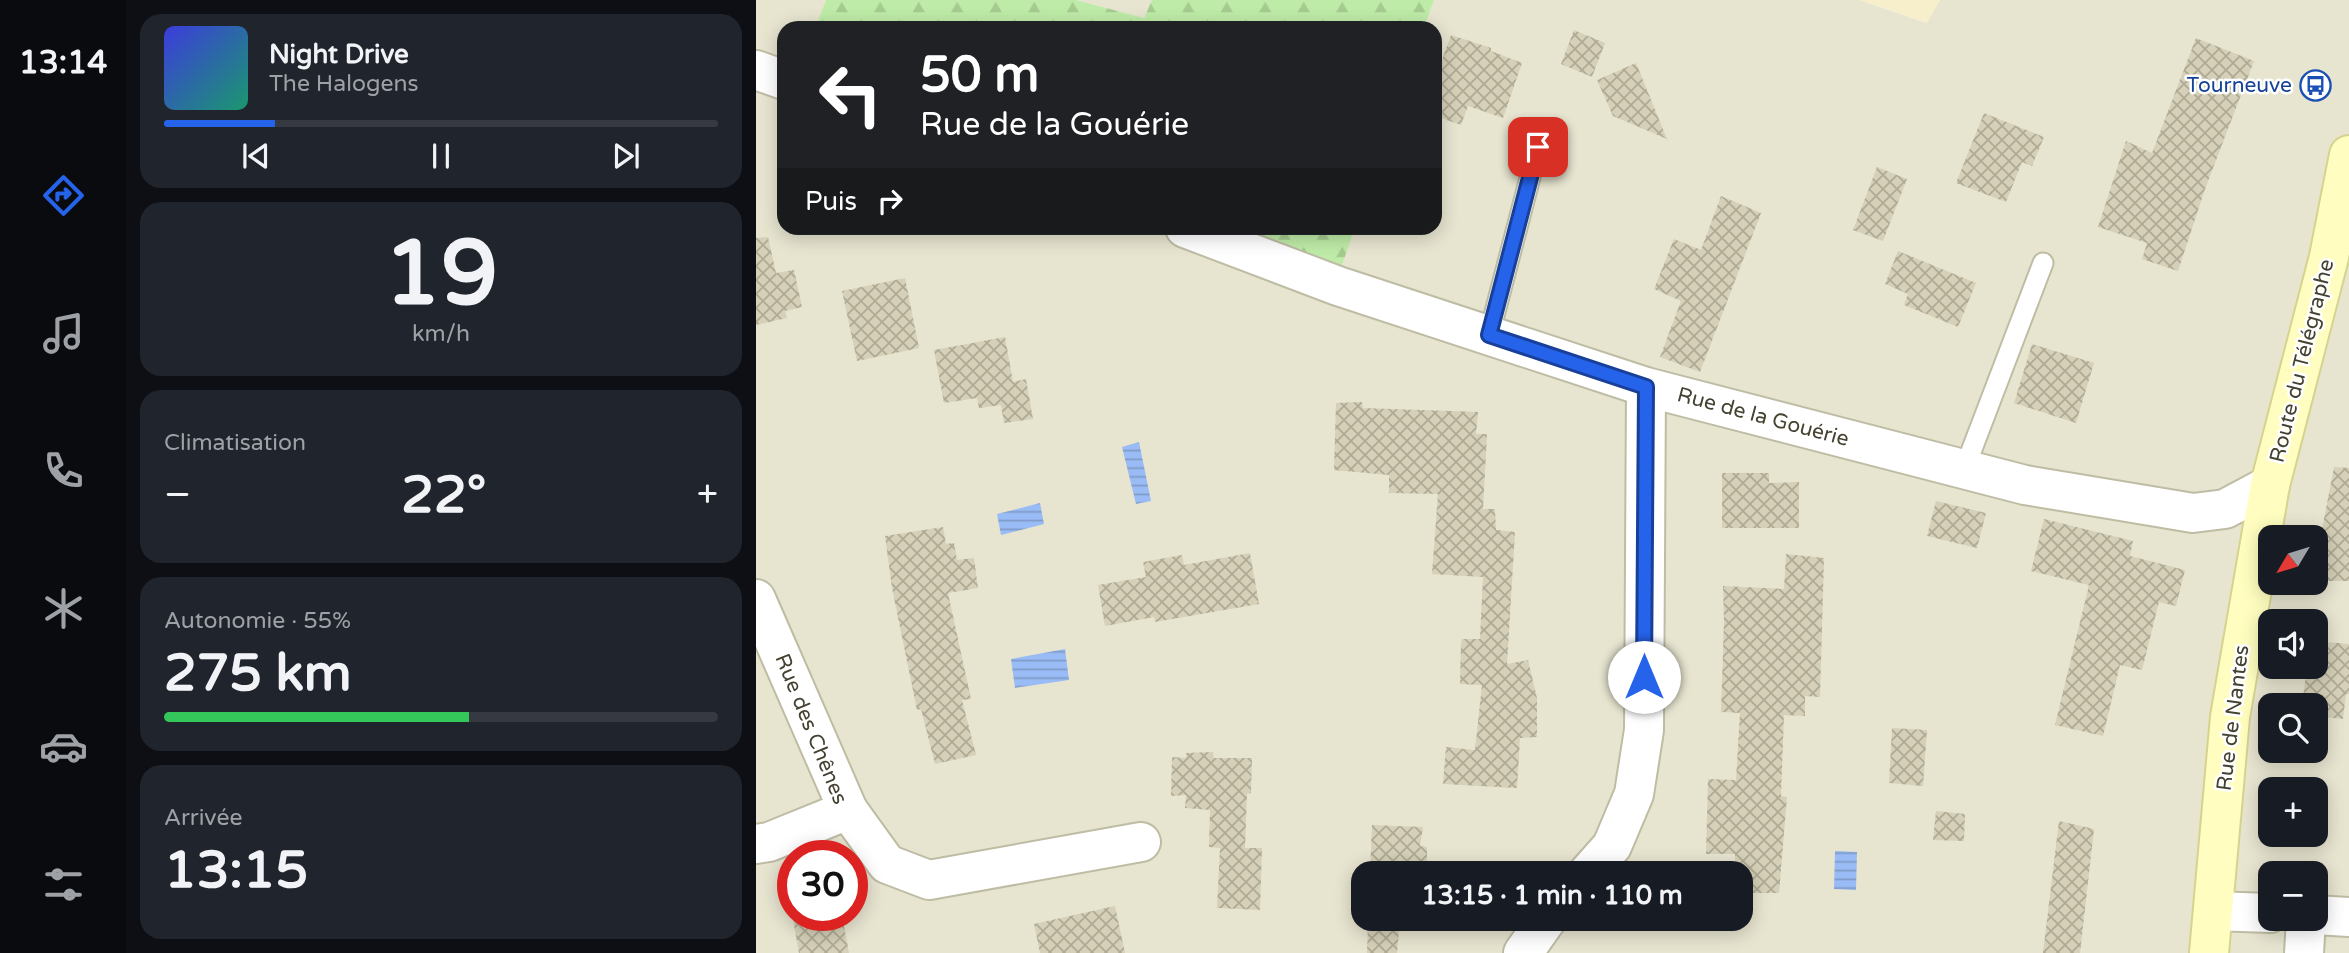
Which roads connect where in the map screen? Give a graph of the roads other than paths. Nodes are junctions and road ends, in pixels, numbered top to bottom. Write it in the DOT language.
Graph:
graph roads {
  1 [pos="756,70"];
  2 [pos="777,78"];
  3 [pos="1538,147"];
  4 [pos="2349,155"];
  5 [pos="1203,235"];
  6 [pos="2043,263"];
  7 [pos="1489,335"];
  8 [pos="1646,387"];
  9 [pos="1964,470"];
  10 [pos="2270,485"];
  11 [pos="756,599"];
  12 [pos="848,810"];
  13 [pos="1141,842"];
  14 [pos="756,844"];
  15 [pos="1599,861"];
  16 [pos="2213,911"];
  17 [pos="2258,913"];
  18 [pos="2328,916"];
  19 [pos="2349,917"];
  20 [pos="1538,931"];
  21 [pos="2305,931"];
  22 [pos="1523,953"];
  23 [pos="2209,953"];
  24 [pos="2304,953"];
  1 -- 2 [label="street"];
  3 -- 7 [label="lane"];
  4 -- 10 [label="main road, Route du Télégraphe"];
  5 -- 7 [label="street, Rue de la Gouérie"];
  6 -- 9 [label="lane"];
  7 -- 8 [label="street, Rue de la Gouérie"];
  8 -- 9 [label="street, Rue de la Gouérie"];
  8 -- 15 [label="street"];
  9 -- 10 [label="street, Rue de la Gouérie"];
  10 -- 16 [label="main road, Rue de Nantes"];
  11 -- 12 [label="street, Rue des Chênes"];
  12 -- 13 [label="street"];
  12 -- 14 [label="street, Rue des Chênes"];
  16 -- 17 [label="street"];
  16 -- 23 [label="main road, Rue de Nantes"];
  18 -- 19 [label="street"];
  20 -- 22 [label="street"];
  21 -- 24 [label="street"];
}
